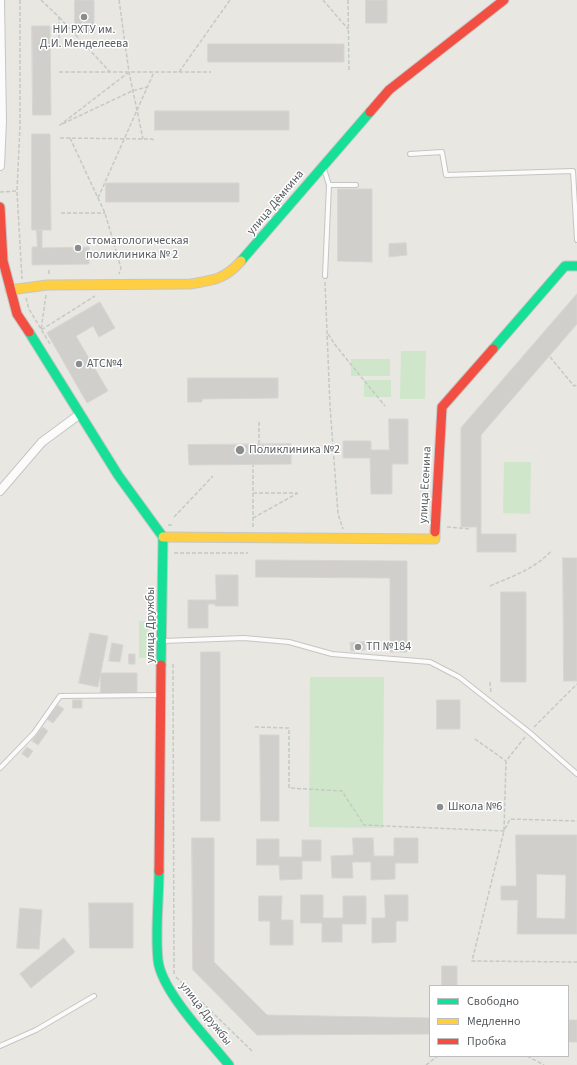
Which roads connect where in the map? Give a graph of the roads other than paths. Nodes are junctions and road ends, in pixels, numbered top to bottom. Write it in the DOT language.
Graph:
graph roads {
  1 [pos="0,0"];
  2 [pos="504,0"];
  3 [pos="410,154"];
  4 [pos="0,166"];
  5 [pos="323,166"];
  6 [pos="329,185"];
  7 [pos="356,185"];
  8 [pos="0,207"];
  9 [pos="577,240"];
  10 [pos="577,266"];
  11 [pos="325,276"];
  12 [pos="10,290"];
  13 [pos="80,414"];
  14 [pos="0,491"];
  15 [pos="165,537"];
  16 [pos="163,641"];
  17 [pos="162,695"];
  18 [pos="0,768"];
  19 [pos="577,774"];
  20 [pos="94,996"];
  21 [pos="0,1046"];
  22 [pos="229,1065"];
  1 -- 4 [label="street"];
  2 -- 5 [label="street, улица Дёмкина"];
  3 -- 9 [label="lane"];
  5 -- 6 [label="lane"];
  5 -- 12 [label="street, улица Дёмкина"];
  6 -- 7 [label="lane"];
  6 -- 11 [label="lane"];
  8 -- 12 [label="street"];
  10 -- 15 [label="street, улица Есенина"];
  12 -- 13 [label="street"];
  13 -- 14 [label="street"];
  13 -- 15 [label="street"];
  15 -- 16 [label="street, улица Дружбы"];
  16 -- 17 [label="street, улица Дружбы"];
  16 -- 19 [label="lane"];
  17 -- 18 [label="lane"];
  17 -- 22 [label="street, улица Дружбы"];
  20 -- 21 [label="lane"];
}
